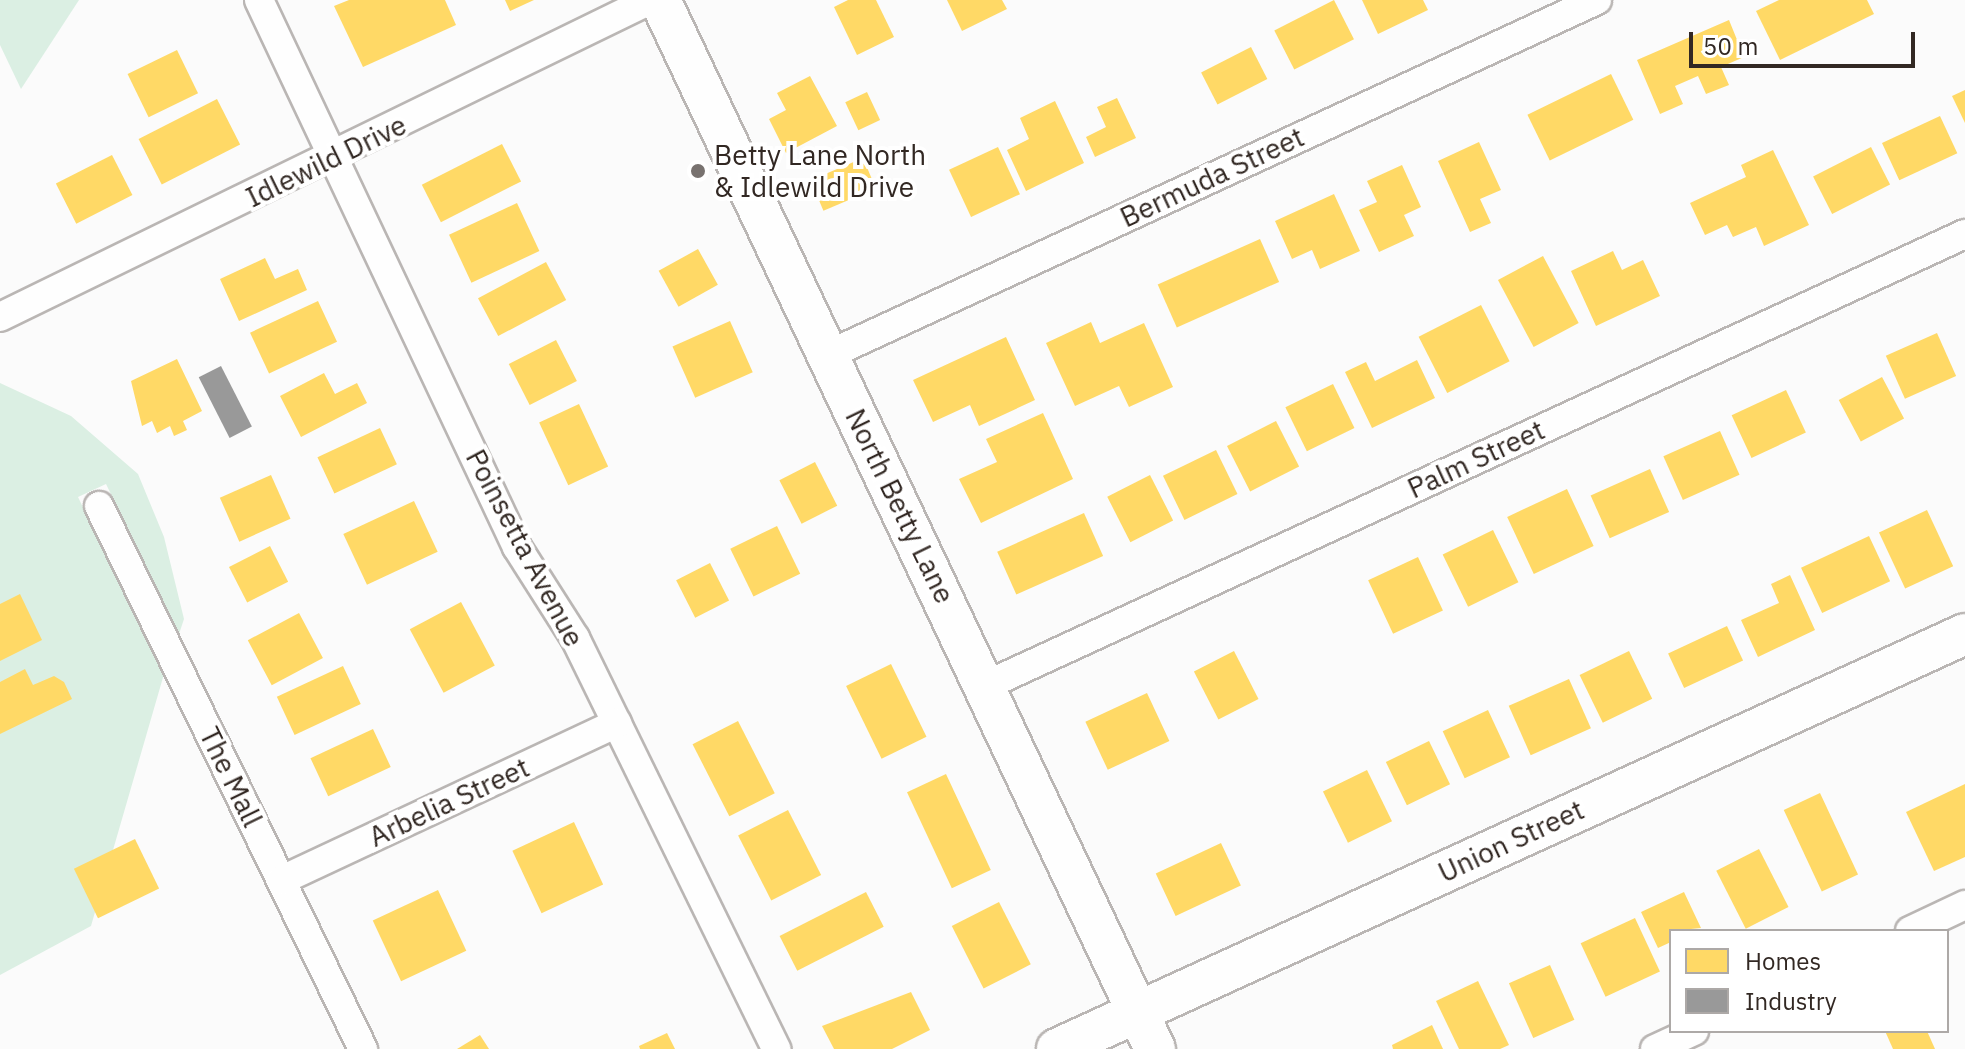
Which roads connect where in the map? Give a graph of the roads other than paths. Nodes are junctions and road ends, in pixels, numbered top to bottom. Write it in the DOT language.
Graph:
graph roads {
  1 [pos="259,0"];
  2 [pos="650,0"];
  3 [pos="660,0"];
  4 [pos="1597,0"];
  5 [pos="332,160"];
  6 [pos="1965,234"];
  7 [pos="0,317"];
  8 [pos="828,355"];
  9 [pos="99,506"];
  10 [pos="1965,634"];
  11 [pos="987,685"];
  12 [pos="617,723"];
  13 [pos="282,880"];
  14 [pos="1965,905"];
  15 [pos="1914,929"];
  16 [pos="1138,1012"];
  17 [pos="1690,1033"];
  18 [pos="363,1049"];
  19 [pos="776,1049"];
  20 [pos="1057,1049"];
  21 [pos="1155,1049"];
  22 [pos="1655,1049"];
  1 -- 5 [label="street, Poinsetta Avenue"];
  2 -- 5 [label="street, Idlewild Drive"];
  3 -- 8 [label="street, North Betty Lane"];
  4 -- 8 [label="street, Bermuda Street"];
  5 -- 7 [label="street, Idlewild Drive"];
  5 -- 12 [label="street, Poinsetta Avenue"];
  6 -- 11 [label="street, Palm Street"];
  8 -- 11 [label="street, North Betty Lane"];
  9 -- 13 [label="street, The Mall"];
  10 -- 16 [label="street, Union Street"];
  11 -- 16 [label="street, North Betty Lane"];
  12 -- 13 [label="street, Arbelia Street"];
  12 -- 19 [label="street, Poinsetta Avenue"];
  13 -- 18 [label="street, The Mall"];
  14 -- 15 [label="street"];
  16 -- 20 [label="street, Union Street"];
  16 -- 21 [label="street, North Betty Lane"];
  17 -- 22 [label="street"];
}
